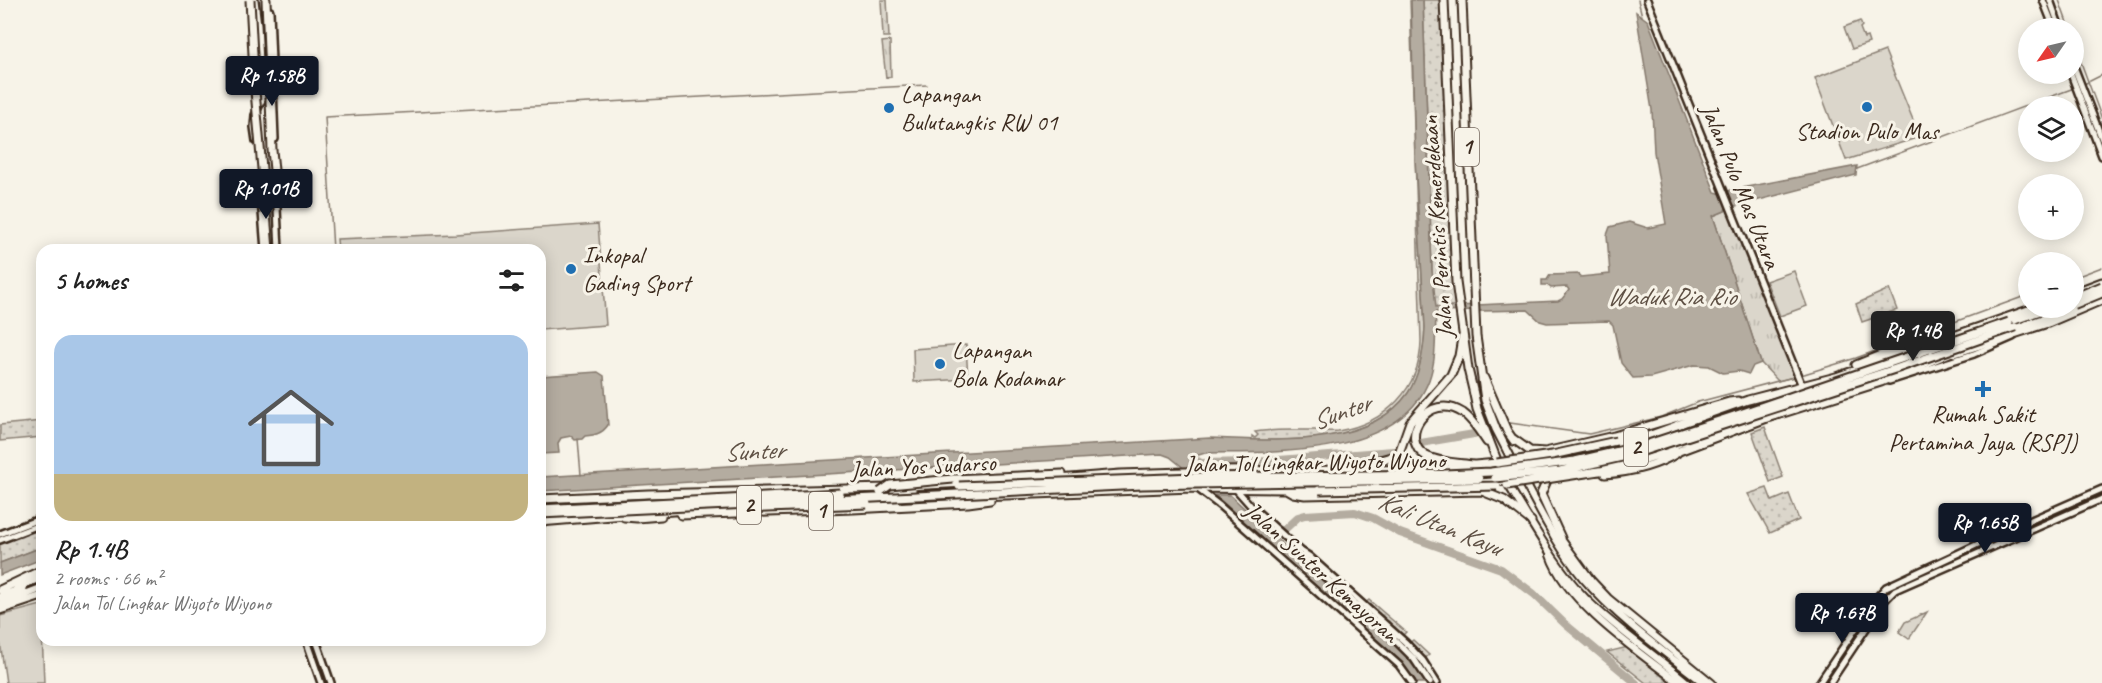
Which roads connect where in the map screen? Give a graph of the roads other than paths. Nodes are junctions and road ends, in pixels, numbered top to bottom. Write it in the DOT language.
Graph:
graph roads {
  1 [pos="250,0"];
  2 [pos="255,0"];
  3 [pos="267,0"];
  4 [pos="1444,0"];
  5 [pos="1461,0"];
  6 [pos="1647,0"];
  7 [pos="2043,0"];
  8 [pos="2050,0"];
  9 [pos="2050,18"];
  10 [pos="2056,18"];
  11 [pos="2077,84"];
  12 [pos="2080,91"];
  13 [pos="2102,139"];
  14 [pos="2102,156"];
  15 [pos="276,190"];
  16 [pos="266,244"];
  17 [pos="267,244"];
  18 [pos="279,244"];
  19 [pos="2102,283"];
  20 [pos="2084,289"];
  21 [pos="2084,292"];
  22 [pos="2102,298"];
  23 [pos="2084,303"];
  24 [pos="2084,303"];
  25 [pos="2018,310"];
  26 [pos="2018,313"];
  27 [pos="2020,318"];
  28 [pos="2038,318"];
  29 [pos="2042,318"];
  30 [pos="1462,323"];
  31 [pos="1480,367"];
  32 [pos="1830,377"];
  33 [pos="1884,382"];
  34 [pos="1801,384"];
  35 [pos="1748,400"];
  36 [pos="1681,424"];
  37 [pos="1733,430"];
  38 [pos="1485,432"];
  39 [pos="1512,438"];
  40 [pos="1675,451"];
  41 [pos="1545,462"];
  42 [pos="1473,465"];
  43 [pos="1499,465"];
  44 [pos="1365,466"];
  45 [pos="1516,467"];
  46 [pos="1308,470"];
  47 [pos="1341,471"];
  48 [pos="1577,471"];
  49 [pos="1568,473"];
  50 [pos="1120,474"];
  51 [pos="1511,474"];
  52 [pos="1590,475"];
  53 [pos="1549,476"];
  54 [pos="1522,480"];
  55 [pos="1013,483"];
  56 [pos="1481,483"];
  57 [pos="1506,483"];
  58 [pos="963,485"];
  59 [pos="1341,486"];
  60 [pos="1231,488"];
  61 [pos="1205,489"];
  62 [pos="1286,489"];
  63 [pos="2102,489"];
  64 [pos="880,492"];
  65 [pos="1013,494"];
  66 [pos="1022,495"];
  67 [pos="614,496"];
  68 [pos="966,497"];
  69 [pos="546,499"];
  70 [pos="2102,499"];
  71 [pos="980,501"];
  72 [pos="707,507"];
  73 [pos="738,507"];
  74 [pos="546,508"];
  75 [pos="1518,511"];
  76 [pos="672,513"];
  77 [pos="746,513"];
  78 [pos="546,514"];
  79 [pos="618,516"];
  80 [pos="36,520"];
  81 [pos="1530,521"];
  82 [pos="546,522"];
  83 [pos="36,526"];
  84 [pos="1552,531"];
  85 [pos="0,534"];
  86 [pos="1561,538"];
  87 [pos="0,540"];
  88 [pos="1548,549"];
  89 [pos="1304,554"];
  90 [pos="36,572"];
  91 [pos="36,581"];
  92 [pos="0,592"];
  93 [pos="36,594"];
  94 [pos="0,607"];
  95 [pos="308,646"];
  96 [pos="318,646"];
  97 [pos="1829,679"];
  98 [pos="321,683"];
  99 [pos="331,683"];
  100 [pos="1412,683"];
  101 [pos="1430,683"];
  102 [pos="1437,683"];
  103 [pos="1679,683"];
  104 [pos="1688,683"];
  105 [pos="1704,683"];
  106 [pos="1712,683"];
  107 [pos="1819,683"];
  1 -- 17 [label="highway, bridge"];
  2 -- 16 [label="main road"];
  3 -- 15 [label="main road"];
  3 -- 15 [label="highway"];
  4 -- 30 [label="highway, Jalan Perintis Kemerdekaan / 1"];
  5 -- 31 [label="highway, Jalan Perintis Kemerdekaan / 1"];
  6 -- 34 [label="main road, Jalan Pulo Mas Utara"];
  7 -- 9 [label="main road"];
  8 -- 10 [label="main road"];
  11 -- 12 [label="main road"];
  12 -- 13 [label="main road"];
  12 -- 14 [label="main road"];
  15 -- 18 [label="main road"];
  19 -- 20 [label="highway"];
  19 -- 21 [label="highway, bridge"];
  22 -- 23 [label="highway, 1"];
  22 -- 24 [label="highway, bridge"];
  22 -- 33 [label="main road, 1"];
  22 -- 33 [label="highway"];
  25 -- 32 [label="highway"];
  26 -- 32 [label="highway, 1"];
  27 -- 64 [label="highway, Jalan Tol Lingkar Wiyoto Wiyono / 2, bridge"];
  28 -- 72 [label="highway, Jalan Tol Lingkar Wiyoto Wiyono / 2, bridge"];
  29 -- 33 [label="highway, 1"];
  30 -- 38 [label="highway, Jalan Perintis Kemerdekaan / 1"];
  30 -- 44 [label="highway"];
  31 -- 39 [label="highway"];
  31 -- 45 [label="highway, Jalan Perintis Kemerdekaan / 1"];
  32 -- 34 [label="highway, 1"];
  33 -- 37 [label="highway, 1"];
  34 -- 35 [label="highway, 1"];
  35 -- 36 [label="highway, 1"];
  35 -- 39 [label="highway"];
  36 -- 41 [label="highway, 1"];
  36 -- 43 [label="highway, 1, bridge"];
  37 -- 40 [label="highway, 1"];
  37 -- 48 [label="highway, 1"];
  38 -- 42 [label="highway"];
  38 -- 43 [label="highway"];
  39 -- 41 [label="highway"];
  40 -- 52 [label="highway"];
  40 -- 57 [label="highway, 1, bridge"];
  41 -- 45 [label="highway, 1"];
  42 -- 43 [label="highway, Jalan Yos Sudarso / 1"];
  42 -- 44 [label="highway, Jalan Yos Sudarso / 1"];
  43 -- 45 [label="highway, 1"];
  43 -- 47 [label="highway, Jalan Yos Sudarso / 1"];
  43 -- 51 [label="highway"];
  43 -- 57 [label="highway"];
  44 -- 46 [label="highway, Jalan Yos Sudarso / 1"];
  45 -- 51 [label="highway"];
  45 -- 54 [label="highway, Jalan Perintis Kemerdekaan / 1"];
  46 -- 47 [label="highway, Jalan Yos Sudarso / 1"];
  46 -- 50 [label="highway, Jalan Yos Sudarso / 1"];
  47 -- 59 [label="highway"];
  48 -- 49 [label="highway, 1"];
  48 -- 52 [label="highway"];
  49 -- 52 [label="highway"];
  49 -- 53 [label="highway, 1"];
  50 -- 64 [label="highway, bridge"];
  50 -- 67 [label="highway, Jalan Yos Sudarso / 1"];
  51 -- 54 [label="highway"];
  51 -- 57 [label="highway"];
  53 -- 54 [label="highway, 1"];
  53 -- 86 [label="highway"];
  54 -- 57 [label="highway, 1"];
  54 -- 84 [label="main road"];
  55 -- 65 [label="highway"];
  56 -- 57 [label="highway, Jalan Yos Sudarso / 1"];
  56 -- 59 [label="highway, Jalan Yos Sudarso / 1"];
  56 -- 75 [label="highway"];
  57 -- 62 [label="highway, Jalan Yos Sudarso / 1, bridge"];
  57 -- 81 [label="main road"];
  58 -- 68 [label="highway"];
  59 -- 62 [label="highway, Jalan Yos Sudarso / 1"];
  60 -- 61 [label="highway, Jalan Yos Sudarso / 1, bridge"];
  60 -- 62 [label="highway, Jalan Yos Sudarso / 1"];
  60 -- 89 [label="main road"];
  61 -- 66 [label="highway, Jalan Yos Sudarso / 1"];
  61 -- 100 [label="main road, Jalan Sunter Kemayoran"];
  62 -- 75 [label="highway"];
  63 -- 97 [label="main road"];
  64 -- 74 [label="highway, Jalan Tol Lingkar Wiyoto Wiyono / 2, bridge"];
  65 -- 66 [label="highway, Jalan Yos Sudarso / 1"];
  65 -- 68 [label="highway, Jalan Yos Sudarso / 1"];
  66 -- 71 [label="highway, Jalan Yos Sudarso / 1"];
  67 -- 69 [label="highway, Jalan Yos Sudarso / 1"];
  67 -- 79 [label="highway"];
  68 -- 73 [label="highway, Jalan Yos Sudarso / 1"];
  70 -- 97 [label="main road"];
  71 -- 72 [label="highway, bridge"];
  71 -- 77 [label="highway, Jalan Yos Sudarso / 1"];
  72 -- 78 [label="highway, Jalan Tol Lingkar Wiyoto Wiyono / 2, bridge"];
  73 -- 76 [label="highway, Jalan Yos Sudarso / 1"];
  73 -- 77 [label="highway"];
  75 -- 81 [label="highway"];
  76 -- 77 [label="highway, Jalan Yos Sudarso / 1"];
  76 -- 79 [label="highway, Jalan Yos Sudarso / 1"];
  79 -- 82 [label="highway, Jalan Yos Sudarso / 1"];
  80 -- 85 [label="main road"];
  81 -- 88 [label="main road"];
  83 -- 87 [label="main road"];
  84 -- 86 [label="main road"];
  84 -- 105 [label="main road"];
  86 -- 106 [label="main road"];
  88 -- 103 [label="main road"];
  88 -- 104 [label="main road"];
  89 -- 101 [label="main road"];
  89 -- 102 [label="main road"];
  90 -- 92 [label="highway"];
  91 -- 92 [label="highway"];
  93 -- 94 [label="highway"];
  95 -- 98 [label="main road"];
  96 -- 99 [label="main road"];
  97 -- 107 [label="main road"];
}
